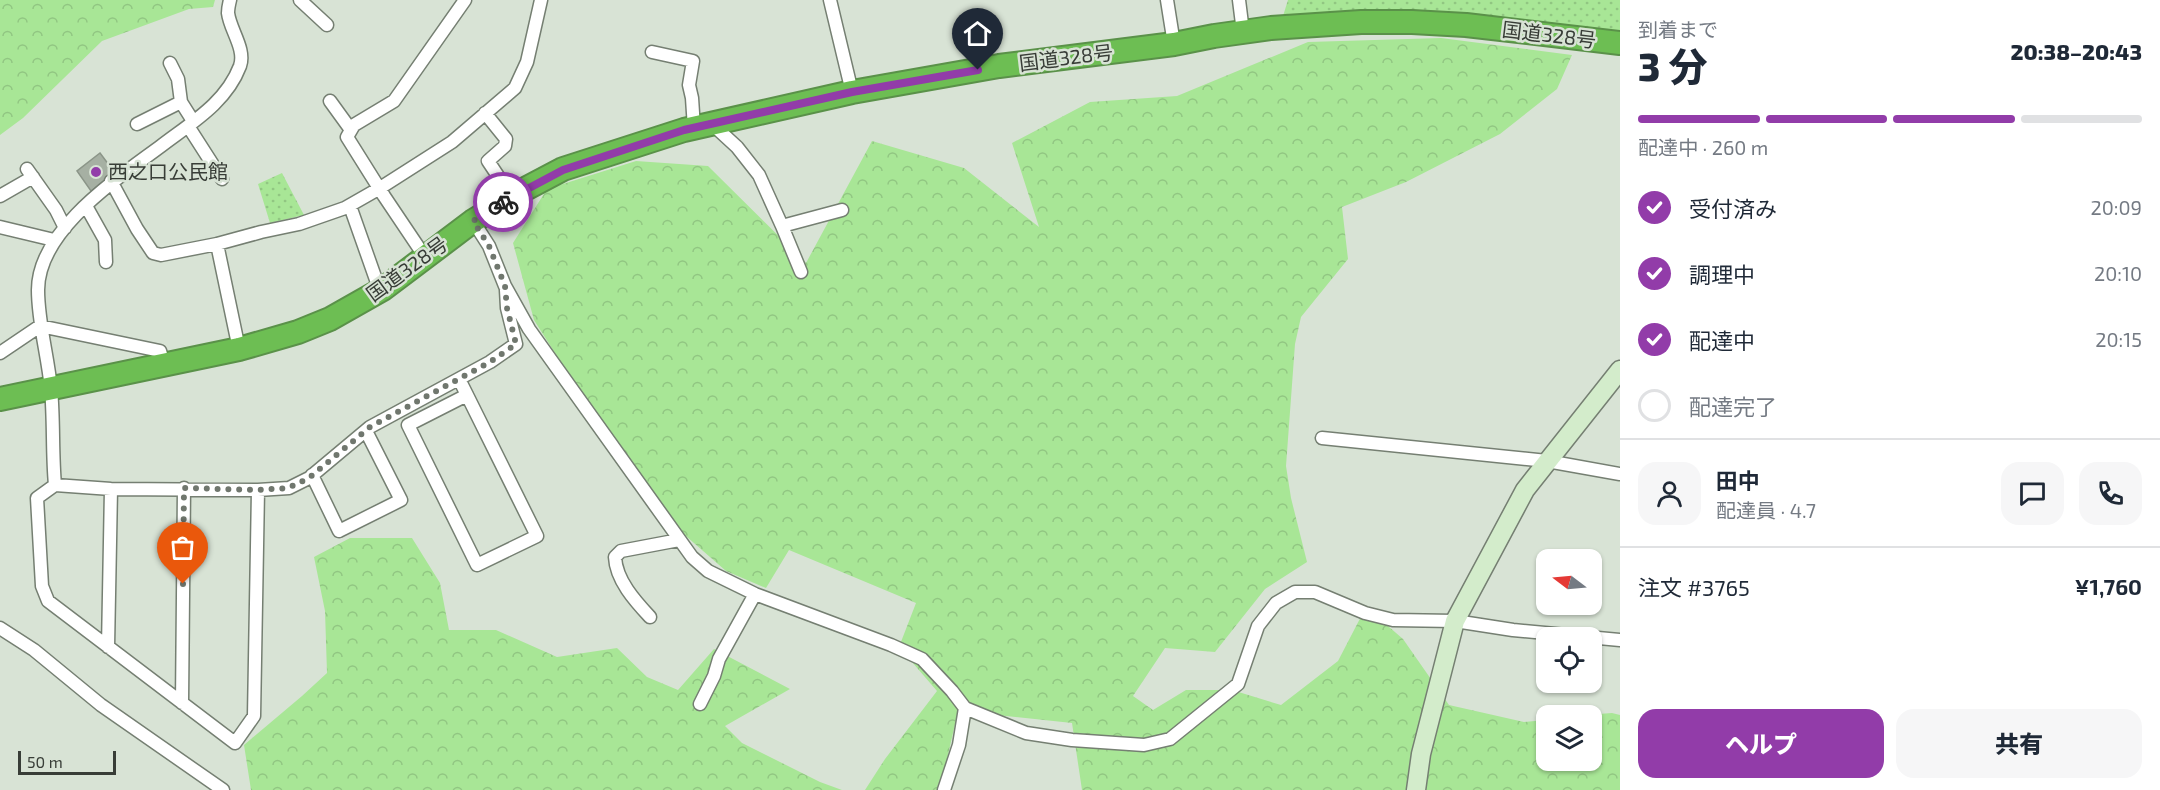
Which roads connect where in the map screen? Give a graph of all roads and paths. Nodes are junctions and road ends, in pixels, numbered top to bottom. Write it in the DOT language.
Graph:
graph roads {
  1 [pos="230,0"];
  2 [pos="300,0"];
  3 [pos="465,0"];
  4 [pos="541,0"];
  5 [pos="830,0"];
  6 [pos="1167,0"];
  7 [pos="1239,0"];
  8 [pos="327,25"];
  9 [pos="1243,32"];
  10 [pos="1174,44"];
  11 [pos="1620,44"];
  12 [pos="652,52"];
  13 [pos="170,63"];
  14 [pos="852,92"];
  15 [pos="181,102"];
  16 [pos="330,102"];
  17 [pos="485,113"];
  18 [pos="190,123"];
  19 [pos="137,124"];
  20 [pos="703,126"];
  21 [pos="351,130"];
  22 [pos="222,179"];
  23 [pos="111,181"];
  24 [pos="380,188"];
  25 [pos="0,196"];
  26 [pos="512,197"];
  27 [pos="86,206"];
  28 [pos="350,206"];
  29 [pos="842,210"];
  30 [pos="473,221"];
  31 [pos="782,226"];
  32 [pos="0,227"];
  33 [pos="65,228"];
  34 [pos="54,240"];
  35 [pos="217,244"];
  36 [pos="425,257"];
  37 [pos="106,262"];
  38 [pos="801,272"];
  39 [pos="505,286"];
  40 [pos="380,291"];
  41 [pos="40,326"];
  42 [pos="239,349"];
  43 [pos="0,353"];
  44 [pos="164,364"];
  45 [pos="1620,370"];
  46 [pos="459,380"];
  47 [pos="51,388"];
  48 [pos="466,394"];
  49 [pos="0,399"];
  50 [pos="366,431"];
  51 [pos="1322,438"];
  52 [pos="1547,461"];
  53 [pos="1620,474"];
  54 [pos="312,475"];
  55 [pos="55,485"];
  56 [pos="184,488"];
  57 [pos="111,489"];
  58 [pos="258,490"];
  59 [pos="679,540"];
  60 [pos="755,594"];
  61 [pos="651,617"];
  62 [pos="1455,621"];
  63 [pos="0,628"];
  64 [pos="1620,639"];
  65 [pos="108,647"];
  66 [pos="182,703"];
  67 [pos="700,704"];
  68 [pos="965,708"];
  69 [pos="223,790"];
  70 [pos="944,790"];
  71 [pos="1416,790"];
  1 -- 18 [label="street"];
  2 -- 8 [label="street"];
  3 -- 21 [label="street"];
  4 -- 17 [label="street"];
  5 -- 14 [label="street"];
  6 -- 10 [label="street"];
  7 -- 9 [label="street"];
  9 -- 10 [label="highway, 国道328号"];
  9 -- 11 [label="highway, 国道328号"];
  10 -- 14 [label="highway, 国道328号"];
  12 -- 20 [label="street"];
  13 -- 15 [label="street"];
  14 -- 20 [label="highway, 国道328号"];
  15 -- 18 [label="street"];
  15 -- 19 [label="street"];
  16 -- 21 [label="street"];
  17 -- 24 [label="street"];
  17 -- 26 [label="street"];
  18 -- 22 [label="street"];
  18 -- 23 [label="street"];
  20 -- 26 [label="highway, 国道328号"];
  20 -- 31 [label="street"];
  21 -- 24 [label="street"];
  23 -- 27 [label="street"];
  23 -- 35 [label="street"];
  24 -- 28 [label="street"];
  24 -- 36 [label="street"];
  25 -- 33 [label="street"];
  26 -- 30 [label="highway, 国道328号"];
  27 -- 33 [label="street"];
  27 -- 37 [label="street"];
  28 -- 35 [label="street"];
  28 -- 40 [label="street"];
  29 -- 31 [label="street"];
  30 -- 36 [label="highway, 国道328号"];
  30 -- 39 [label="street"];
  31 -- 38 [label="street"];
  32 -- 34 [label="street"];
  33 -- 34 [label="street"];
  34 -- 41 [label="street"];
  35 -- 42 [label="street"];
  36 -- 40 [label="highway, 国道328号"];
  39 -- 46 [label="street"];
  39 -- 59 [label="street"];
  40 -- 42 [label="highway, 国道328号"];
  41 -- 43 [label="street"];
  41 -- 44 [label="street"];
  41 -- 47 [label="street"];
  42 -- 44 [label="highway, 国道328号"];
  44 -- 47 [label="highway, 国道328号"];
  45 -- 52 [label="street"];
  46 -- 48 [label="street"];
  46 -- 50 [label="street"];
  47 -- 49 [label="highway, 国道328号"];
  47 -- 55 [label="street"];
  48 -- 48 [label="street"];
  50 -- 54 [label="street"];
  50 -- 54 [label="street"];
  51 -- 52 [label="street"];
  52 -- 53 [label="street"];
  52 -- 62 [label="street"];
  54 -- 58 [label="street"];
  55 -- 57 [label="street"];
  55 -- 65 [label="street"];
  56 -- 57 [label="street"];
  56 -- 58 [label="street"];
  56 -- 66 [label="street"];
  57 -- 65 [label="street"];
  58 -- 66 [label="street"];
  59 -- 60 [label="street"];
  59 -- 61 [label="street"];
  60 -- 67 [label="street"];
  60 -- 68 [label="street"];
  62 -- 64 [label="street"];
  62 -- 68 [label="street"];
  62 -- 71 [label="street"];
  63 -- 69 [label="street"];
  65 -- 66 [label="street"];
  68 -- 70 [label="street"];
}
